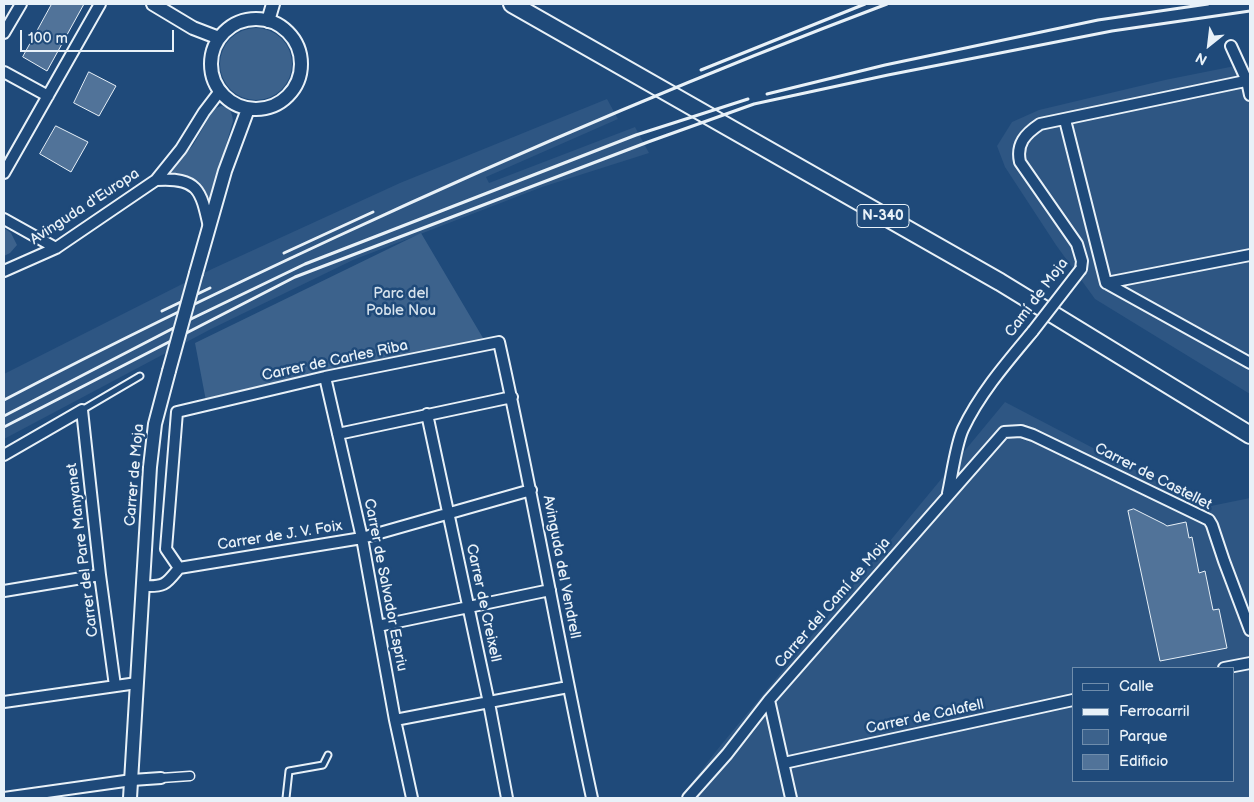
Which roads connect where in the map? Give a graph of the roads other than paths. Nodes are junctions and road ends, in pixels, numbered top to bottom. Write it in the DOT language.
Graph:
graph roads {
  1 [pos="21,4"];
  2 [pos="100,4"];
  3 [pos="153,4"];
  4 [pos="273,4"];
  5 [pos="512,4"];
  6 [pos="268,21"];
  7 [pos="4,33"];
  8 [pos="219,38"];
  9 [pos="1231,46"];
  10 [pos="4,72"];
  11 [pos="1249,81"];
  12 [pos="220,91"];
  13 [pos="1250,95"];
  14 [pos="48,96"];
  15 [pos="248,108"];
  16 [pos="1066,120"];
  17 [pos="4,173"];
  18 [pos="156,180"];
  19 [pos="4,219"];
  20 [pos="209,228"];
  21 [pos="56,248"];
  22 [pos="1250,255"];
  23 [pos="4,271"];
  24 [pos="1106,283"];
  25 [pos="499,342"];
  26 [pos="1250,363"];
  27 [pos="140,376"];
  28 [pos="325,377"];
  29 [pos="512,397"];
  30 [pos="82,410"];
  31 [pos="427,414"];
  32 [pos="1004,432"];
  33 [pos="338,434"];
  34 [pos="1250,435"];
  35 [pos="4,455"];
  36 [pos="531,490"];
  37 [pos="947,495"];
  38 [pos="448,514"];
  39 [pos="362,538"];
  40 [pos="179,568"];
  41 [pos="100,575"];
  42 [pos="144,586"];
  43 [pos="4,590"];
  44 [pos="550,590"];
  45 [pos="468,607"];
  46 [pos="378,626"];
  47 [pos="1250,630"];
  48 [pos="1250,663"];
  49 [pos="1229,667"];
  50 [pos="138,683"];
  51 [pos="115,686"];
  52 [pos="568,687"];
  53 [pos="768,700"];
  54 [pos="1072,700"];
  55 [pos="4,702"];
  56 [pos="489,703"];
  57 [pos="395,720"];
  58 [pos="328,755"];
  59 [pos="784,763"];
  60 [pos="190,776"];
  61 [pos="160,778"];
  62 [pos="132,780"];
  63 [pos="4,798"];
  64 [pos="130,798"];
  65 [pos="286,798"];
  66 [pos="412,798"];
  67 [pos="507,798"];
  68 [pos="592,798"];
  69 [pos="688,798"];
  70 [pos="792,798"];
  1 -- 7 [label="street"];
  2 -- 14 [label="street"];
  3 -- 8 [label="street"];
  4 -- 6 [label="street"];
  5 -- 34 [label="highway, N-340"];
  6 -- 8 [label="street"];
  6 -- 15 [label="street"];
  8 -- 12 [label="street"];
  9 -- 11 [label="street"];
  10 -- 14 [label="street"];
  11 -- 13 [label="street"];
  11 -- 16 [label="street"];
  12 -- 15 [label="street"];
  12 -- 18 [label="street, Avinguda d'Europa"];
  14 -- 17 [label="street"];
  15 -- 20 [label="street, Carrer de Moja"];
  16 -- 24 [label="street"];
  16 -- 37 [label="street, Camí de Moja, bridge"];
  18 -- 20 [label="street, Avinguda d'Europa"];
  18 -- 21 [label="street, Avinguda d'Europa"];
  19 -- 21 [label="street"];
  20 -- 42 [label="street, Carrer de Moja, bridge"];
  21 -- 23 [label="street, Avinguda d'Europa"];
  22 -- 24 [label="street"];
  24 -- 26 [label="street"];
  25 -- 28 [label="street, Carrer de Carles Riba"];
  25 -- 29 [label="street, Avinguda del Vendrell"];
  27 -- 30 [label="lane"];
  28 -- 33 [label="street, Carrer de Salvador Espriu"];
  28 -- 40 [label="street, Carrer de Carles Riba"];
  29 -- 31 [label="street"];
  29 -- 36 [label="street, Avinguda del Vendrell"];
  30 -- 35 [label="street"];
  30 -- 41 [label="street, Carrer del Pare Manyanet"];
  31 -- 33 [label="street"];
  31 -- 38 [label="street, Carrer de Creixell"];
  32 -- 37 [label="street, Carrer del Camí de Moja"];
  32 -- 47 [label="street, Carrer de Castellet"];
  33 -- 39 [label="street, Carrer de Salvador Espriu"];
  36 -- 38 [label="street, Carrer de J. V. Foix"];
  36 -- 44 [label="street, Avinguda del Vendrell"];
  37 -- 53 [label="street, Carrer del Camí de Moja"];
  38 -- 39 [label="street, Carrer de J. V. Foix"];
  38 -- 45 [label="street, Carrer de Creixell"];
  39 -- 40 [label="street, Carrer de J. V. Foix"];
  39 -- 46 [label="street, Carrer de Salvador Espriu"];
  40 -- 42 [label="street"];
  41 -- 43 [label="street"];
  41 -- 51 [label="street, Carrer del Pare Manyanet"];
  42 -- 50 [label="street, Carrer de Moja"];
  44 -- 45 [label="street"];
  44 -- 52 [label="street, Avinguda del Vendrell"];
  45 -- 46 [label="street"];
  45 -- 56 [label="street, Carrer de Creixell"];
  46 -- 57 [label="street, Carrer de Salvador Espriu"];
  48 -- 49 [label="street"];
  50 -- 51 [label="street"];
  50 -- 62 [label="street, Carrer de Moja"];
  51 -- 55 [label="street"];
  52 -- 56 [label="street"];
  52 -- 68 [label="street, Avinguda del Vendrell"];
  53 -- 59 [label="street"];
  53 -- 69 [label="street, Carrer del Camí de Moja"];
  54 -- 59 [label="street, Carrer de Calafell"];
  56 -- 57 [label="street"];
  56 -- 67 [label="street, Carrer de Creixell"];
  57 -- 66 [label="street, Carrer de Salvador Espriu"];
  58 -- 65 [label="lane"];
  59 -- 70 [label="street"];
  60 -- 61 [label="street"];
  61 -- 62 [label="street"];
  62 -- 63 [label="street"];
  62 -- 64 [label="street, Carrer de Moja"];
}
